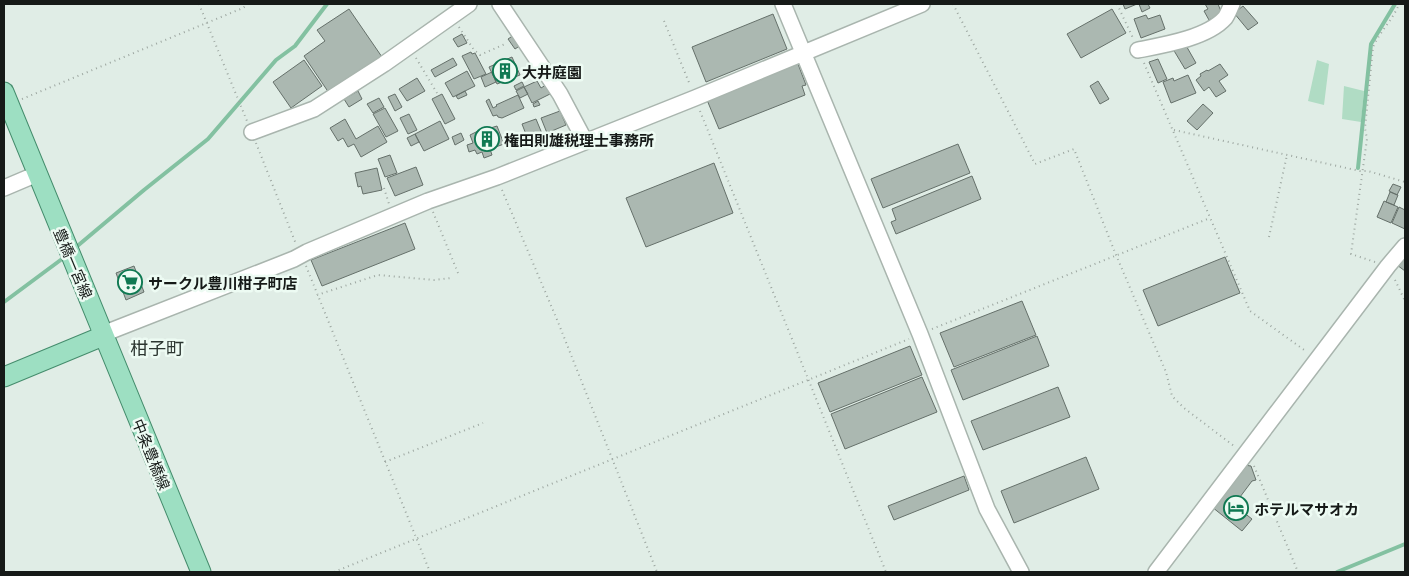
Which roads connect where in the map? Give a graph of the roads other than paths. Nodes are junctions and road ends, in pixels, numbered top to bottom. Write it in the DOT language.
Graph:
graph roads {
  1 [pos="469,4"];
  2 [pos="500,4"];
  3 [pos="783,4"];
  4 [pos="922,4"];
  5 [pos="1232,4"];
  6 [pos="1138,50"];
  7 [pos="802,53"];
  8 [pos="5,101"];
  9 [pos="252,132"];
  10 [pos="585,141"];
  11 [pos="37,174"];
  12 [pos="4,188"];
  13 [pos="1405,246"];
  14 [pos="103,336"];
  15 [pos="4,377"];
  16 [pos="201,572"];
  17 [pos="1020,572"];
  18 [pos="1156,572"];
  1 -- 9 [label="street"];
  2 -- 10 [label="street"];
  3 -- 7 [label="street"];
  4 -- 7 [label="street"];
  5 -- 6 [label="street"];
  7 -- 10 [label="street"];
  7 -- 17 [label="street"];
  8 -- 11 [label="main road, 豊橋一宮線"];
  10 -- 14 [label="street"];
  11 -- 12 [label="street"];
  11 -- 14 [label="main road, 豊橋一宮線"];
  13 -- 18 [label="street"];
  14 -- 15 [label="main road"];
  14 -- 16 [label="main road, 中条豊橋線"];
}
